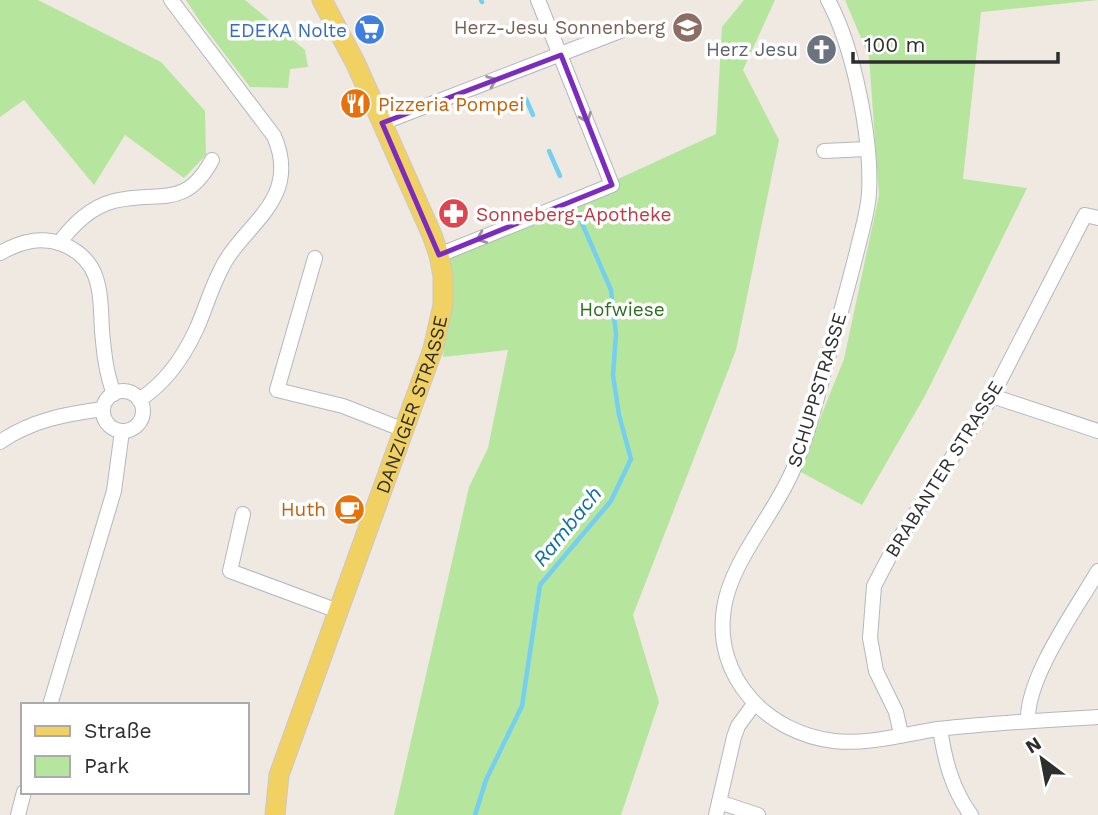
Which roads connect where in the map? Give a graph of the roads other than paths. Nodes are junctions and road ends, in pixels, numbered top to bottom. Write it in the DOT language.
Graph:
graph roads {
  1 [pos="171,0"];
  2 [pos="322,0"];
  3 [pos="538,0"];
  4 [pos="828,0"];
  5 [pos="628,28"];
  6 [pos="561,55"];
  7 [pos="382,123"];
  8 [pos="867,149"];
  9 [pos="824,151"];
  10 [pos="212,160"];
  11 [pos="1091,217"];
  12 [pos="58,243"];
  13 [pos="0,253"];
  14 [pos="439,255"];
  15 [pos="315,258"];
  16 [pos="114,394"];
  17 [pos="992,396"];
  18 [pos="139,400"];
  19 [pos="103,409"];
  20 [pos="404,430"];
  21 [pos="122,431"];
  22 [pos="1098,431"];
  23 [pos="0,442"];
  24 [pos="243,514"];
  25 [pos="1098,571"];
  26 [pos="338,611"];
  27 [pos="51,703"];
  28 [pos="754,704"];
  29 [pos="1098,717"];
  30 [pos="1028,721"];
  31 [pos="940,729"];
  32 [pos="901,734"];
  33 [pos="23,794"];
  34 [pos="717,809"];
  35 [pos="18,815"];
  36 [pos="275,815"];
  37 [pos="758,815"];
  38 [pos="971,815"];
  1 -- 18 [label="street"];
  2 -- 7 [label="main road, DANZIGER STRASSE"];
  3 -- 6 [label="street"];
  4 -- 8 [label="street, SCHUPPSTRASSE"];
  5 -- 6 [label="street"];
  7 -- 6 [label="street, one-way"];
  6 -- 14 [label="street, one-way"];
  7 -- 14 [label="main road, DANZIGER STRASSE"];
  8 -- 9 [label="street"];
  8 -- 28 [label="street, SCHUPPSTRASSE"];
  10 -- 12 [label="street"];
  11 -- 17 [label="street, BRABANTER STRASSE"];
  12 -- 13 [label="street"];
  12 -- 16 [label="street"];
  14 -- 20 [label="main road, DANZIGER STRASSE"];
  15 -- 20 [label="street"];
  16 -- 18 [label="street"];
  16 -- 19 [label="street"];
  17 -- 22 [label="street"];
  17 -- 32 [label="street, BRABANTER STRASSE"];
  18 -- 21 [label="street"];
  19 -- 21 [label="street"];
  19 -- 23 [label="street"];
  20 -- 26 [label="main road, DANZIGER STRASSE"];
  21 -- 27 [label="street"];
  24 -- 26 [label="street"];
  25 -- 30 [label="street"];
  26 -- 36 [label="main road, DANZIGER STRASSE"];
  28 -- 32 [label="street, SCHUPPSTRASSE"];
  28 -- 34 [label="street"];
  29 -- 30 [label="street, SCHUPPSTRASSE"];
  30 -- 31 [label="street, SCHUPPSTRASSE"];
  31 -- 32 [label="street, SCHUPPSTRASSE"];
  31 -- 38 [label="street"];
  33 -- 35 [label="street"];
  34 -- 37 [label="street"];
}
